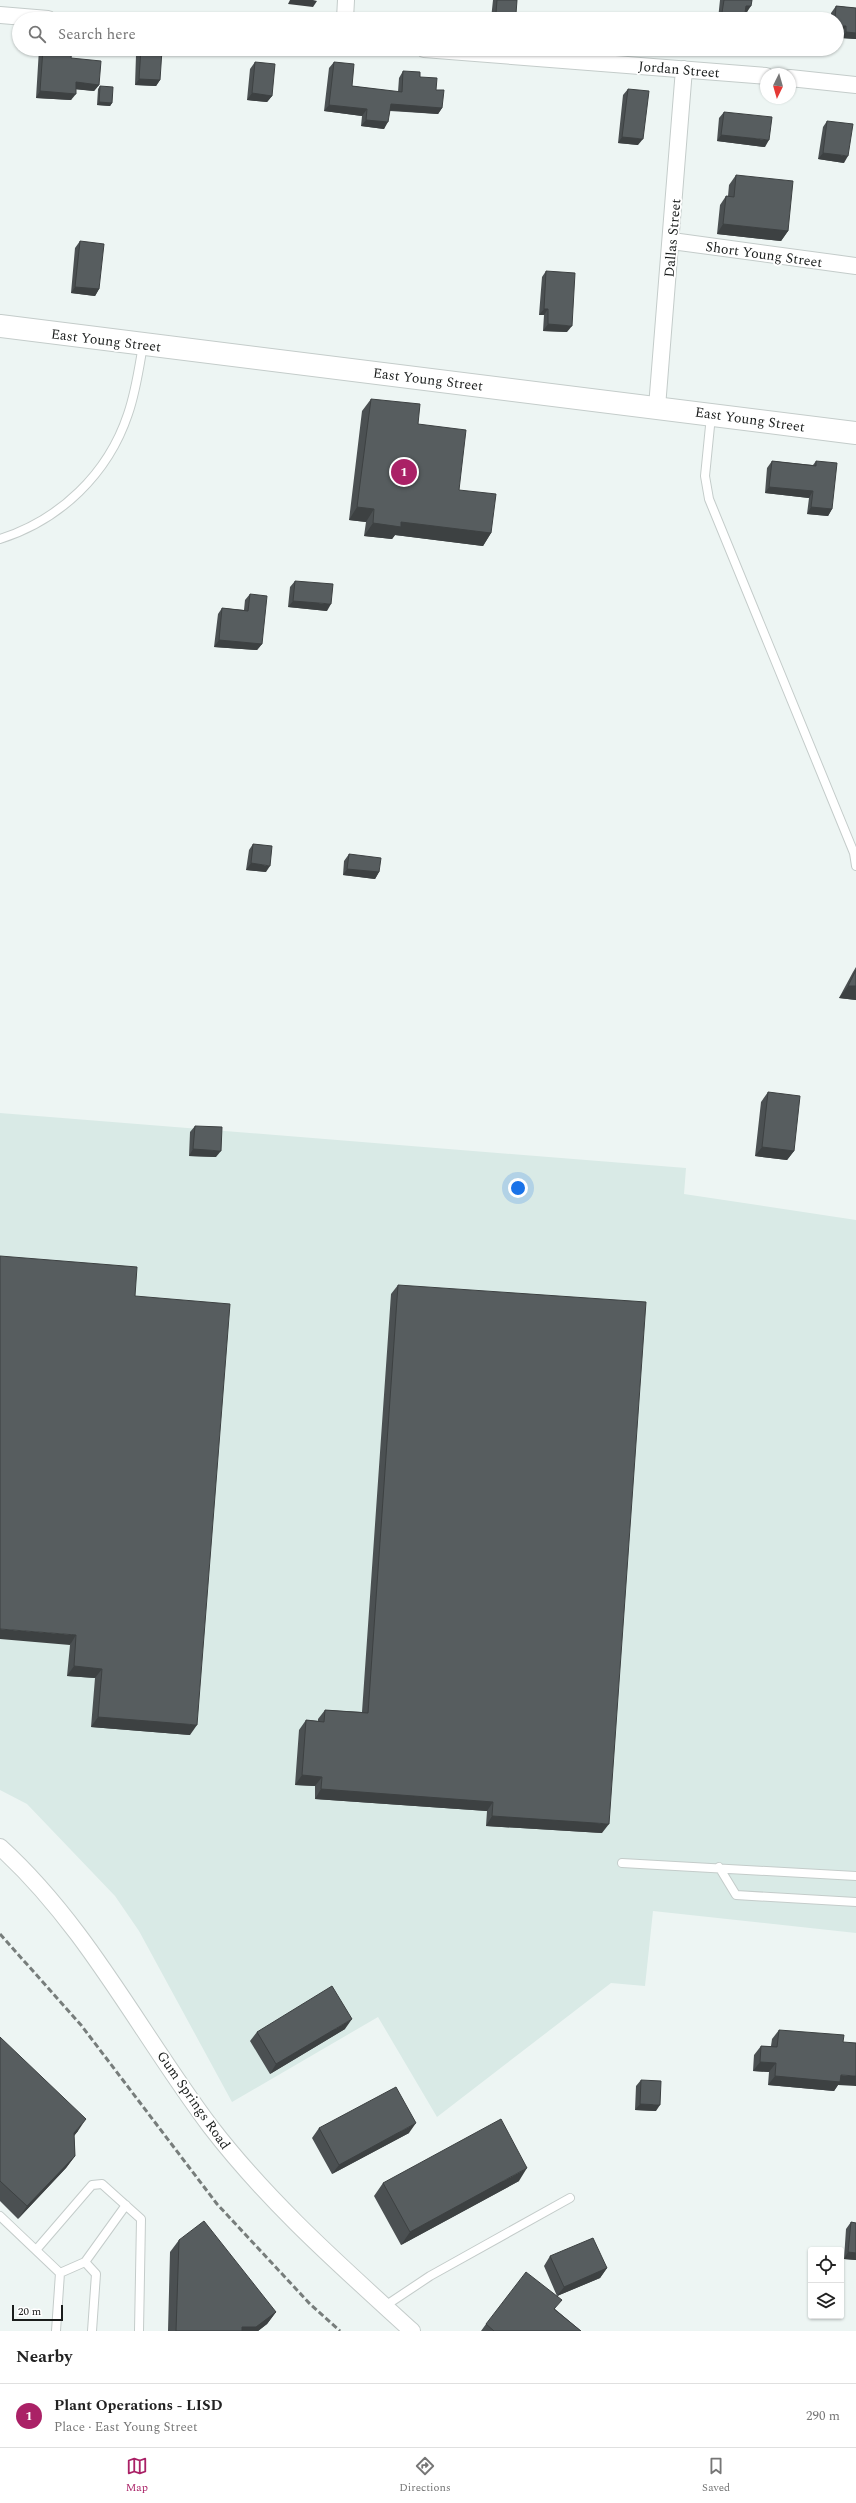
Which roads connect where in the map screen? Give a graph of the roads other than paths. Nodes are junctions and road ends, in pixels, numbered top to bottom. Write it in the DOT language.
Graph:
graph roads {
  1 [pos="346,0"];
  2 [pos="345,12"];
  3 [pos="0,15"];
  4 [pos="12,16"];
  5 [pos="515,56"];
  6 [pos="684,69"];
  7 [pos="760,75"];
  8 [pos="796,79"];
  9 [pos="856,84"];
  10 [pos="672,241"];
  11 [pos="856,266"];
  12 [pos="0,326"];
  13 [pos="143,344"];
  14 [pos="657,406"];
  15 [pos="712,414"];
  16 [pos="856,433"];
  17 [pos="0,539"];
  18 [pos="856,866"];
  19 [pos="0,1847"];
  20 [pos="622,1863"];
  21 [pos="719,1867"];
  22 [pos="856,1876"];
  23 [pos="856,1902"];
  24 [pos="570,2198"];
  25 [pos="126,2205"];
  26 [pos="0,2216"];
  27 [pos="36,2250"];
  28 [pos="85,2262"];
  29 [pos="60,2273"];
  30 [pos="385,2306"];
  31 [pos="56,2331"];
  32 [pos="92,2331"];
  33 [pos="140,2331"];
  34 [pos="412,2331"];
  1 -- 2 [label="street"];
  3 -- 4 [label="street"];
  5 -- 6 [label="street, Jordan Street"];
  6 -- 7 [label="street, Jordan Street"];
  6 -- 10 [label="street, Dallas Street"];
  8 -- 9 [label="street"];
  10 -- 11 [label="street, Short Young Street"];
  10 -- 14 [label="street, Dallas Street"];
  12 -- 13 [label="street, East Young Street"];
  13 -- 14 [label="street, East Young Street"];
  13 -- 17 [label="lane"];
  14 -- 15 [label="street, East Young Street"];
  15 -- 16 [label="street, East Young Street"];
  15 -- 18 [label="lane"];
  19 -- 30 [label="street, Gum Springs Road"];
  20 -- 21 [label="lane"];
  21 -- 22 [label="lane"];
  21 -- 23 [label="lane"];
  24 -- 30 [label="lane"];
  25 -- 27 [label="lane"];
  25 -- 28 [label="lane"];
  25 -- 33 [label="lane"];
  26 -- 27 [label="lane"];
  27 -- 29 [label="lane"];
  28 -- 29 [label="lane"];
  28 -- 32 [label="lane"];
  29 -- 31 [label="lane"];
  30 -- 34 [label="street, Gum Springs Road"];
}
